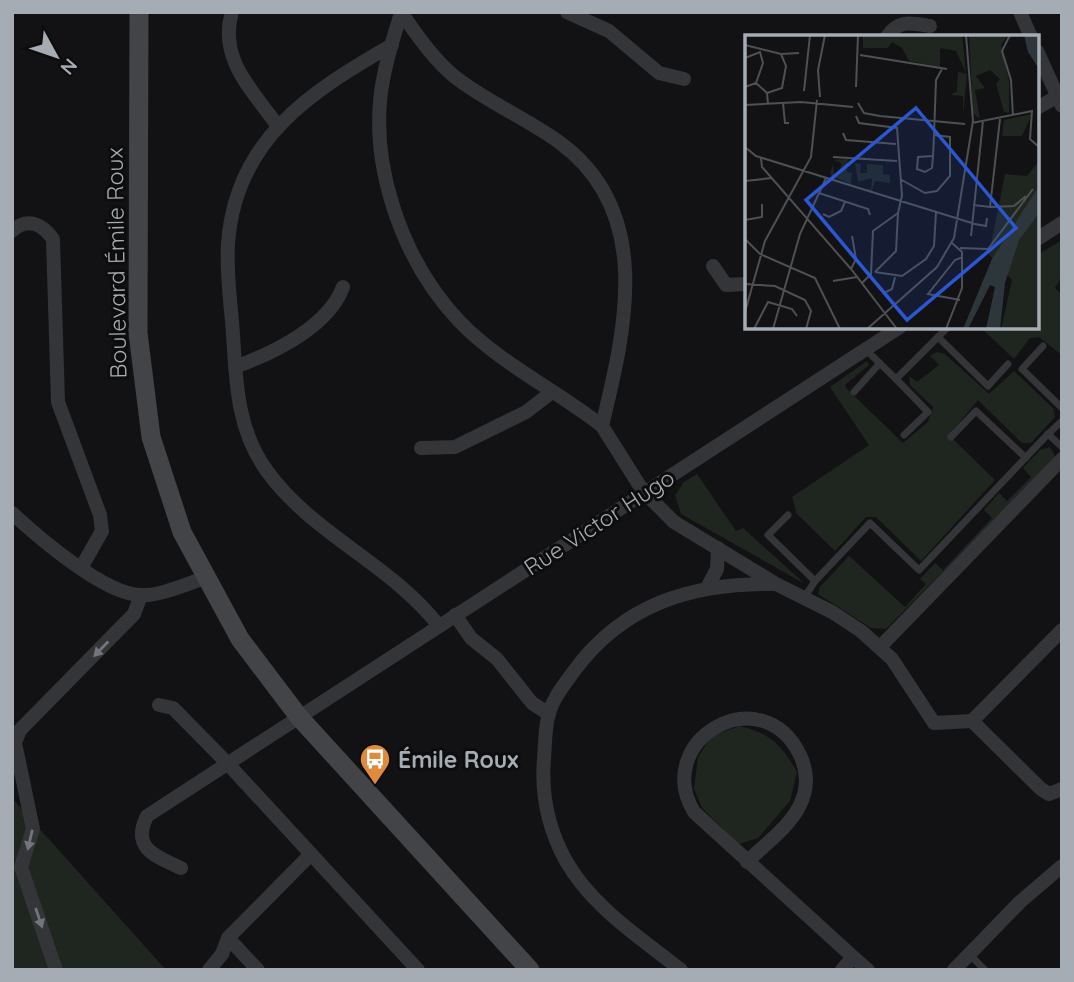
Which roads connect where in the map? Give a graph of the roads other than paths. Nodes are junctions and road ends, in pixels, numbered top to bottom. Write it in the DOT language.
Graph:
graph roads {
  1 [pos="139,12"];
  2 [pos="232,12"];
  3 [pos="567,12"];
  4 [pos="1020,12"];
  5 [pos="401,13"];
  6 [pos="930,26"];
  7 [pos="888,35"];
  8 [pos="1030,35"];
  9 [pos="392,46"];
  10 [pos="1039,55"];
  11 [pos="684,79"];
  12 [pos="1060,101"];
  13 [pos="1039,107"];
  14 [pos="277,125"];
  15 [pos="1062,223"];
  16 [pos="12,231"];
  17 [pos="1039,238"];
  18 [pos="713,266"];
  19 [pos="745,285"];
  20 [pos="343,287"];
  21 [pos="897,329"];
  22 [pos="946,329"];
  23 [pos="938,337"];
  24 [pos="1043,346"];
  25 [pos="866,349"];
  26 [pos="880,363"];
  27 [pos="1008,364"];
  28 [pos="235,367"];
  29 [pos="896,380"];
  30 [pos="552,392"];
  31 [pos="854,392"];
  32 [pos="1062,408"];
  33 [pos="1062,421"];
  34 [pos="602,426"];
  35 [pos="904,435"];
  36 [pos="1048,435"];
  37 [pos="951,438"];
  38 [pos="1062,447"];
  39 [pos="421,448"];
  40 [pos="1026,458"];
  41 [pos="1062,459"];
  42 [pos="643,491"];
  43 [pos="12,513"];
  44 [pos="788,515"];
  45 [pos="718,548"];
  46 [pos="81,568"];
  47 [pos="205,578"];
  48 [pos="815,581"];
  49 [pos="776,584"];
  50 [pos="707,588"];
  51 [pos="141,595"];
  52 [pos="804,598"];
  53 [pos="456,615"];
  54 [pos="439,626"];
  55 [pos="1062,630"];
  56 [pos="881,646"];
  57 [pos="159,705"];
  58 [pos="549,714"];
  59 [pos="299,717"];
  60 [pos="972,721"];
  61 [pos="228,764"];
  62 [pos="1062,789"];
  63 [pos="310,854"];
  64 [pos="747,862"];
  65 [pos="1062,866"];
  66 [pos="181,868"];
  67 [pos="228,938"];
  68 [pos="969,954"];
  69 [pos="853,957"];
  70 [pos="57,970"];
  71 [pos="209,970"];
  72 [pos="258,970"];
  73 [pos="418,970"];
  74 [pos="530,970"];
  75 [pos="681,970"];
  76 [pos="842,970"];
  77 [pos="868,970"];
  78 [pos="954,970"];
  79 [pos="985,970"];
  1 -- 47 [label="main road, Boulevard Émile Roux"];
  2 -- 14 [label="street"];
  3 -- 11 [label="street"];
  4 -- 8 [label="street"];
  5 -- 9 [label="street"];
  5 -- 34 [label="street"];
  6 -- 7 [label="street"];
  9 -- 14 [label="street"];
  9 -- 30 [label="street"];
  10 -- 12 [label="street"];
  12 -- 13 [label="street"];
  14 -- 28 [label="street"];
  15 -- 17 [label="street"];
  16 -- 46 [label="street"];
  18 -- 19 [label="street"];
  20 -- 28 [label="street"];
  21 -- 25 [label="street, Rue Victor Hugo"];
  22 -- 23 [label="lane"];
  23 -- 27 [label="lane"];
  23 -- 29 [label="lane"];
  24 -- 32 [label="lane"];
  25 -- 26 [label="lane"];
  25 -- 42 [label="street, Rue Victor Hugo"];
  26 -- 29 [label="lane"];
  26 -- 31 [label="lane"];
  28 -- 54 [label="street"];
  29 -- 35 [label="lane"];
  30 -- 34 [label="street"];
  30 -- 39 [label="street"];
  33 -- 36 [label="lane"];
  34 -- 42 [label="street"];
  36 -- 38 [label="lane"];
  36 -- 40 [label="lane"];
  37 -- 40 [label="lane"];
  40 -- 48 [label="lane"];
  41 -- 56 [label="street"];
  42 -- 45 [label="street"];
  42 -- 53 [label="street, Rue Victor Hugo"];
  43 -- 46 [label="street"];
  44 -- 48 [label="lane"];
  45 -- 49 [label="street"];
  45 -- 50 [label="street"];
  46 -- 51 [label="street"];
  47 -- 51 [label="street"];
  47 -- 59 [label="main road, Boulevard Émile Roux"];
  48 -- 52 [label="lane"];
  49 -- 50 [label="street"];
  49 -- 52 [label="street"];
  50 -- 58 [label="street"];
  51 -- 70 [label="street, one-way"];
  52 -- 56 [label="street"];
  53 -- 54 [label="street, Rue Victor Hugo"];
  53 -- 58 [label="street"];
  54 -- 59 [label="street, Rue Victor Hugo"];
  55 -- 60 [label="street"];
  56 -- 60 [label="street"];
  57 -- 61 [label="street"];
  58 -- 75 [label="street"];
  59 -- 61 [label="street, Rue Victor Hugo"];
  59 -- 74 [label="main road, Boulevard Émile Roux"];
  60 -- 62 [label="street"];
  61 -- 63 [label="street"];
  61 -- 66 [label="street, Rue Victor Hugo"];
  63 -- 67 [label="street"];
  63 -- 73 [label="street"];
  64 -- 64 [label="street"];
  64 -- 69 [label="street"];
  65 -- 68 [label="street"];
  67 -- 71 [label="street"];
  67 -- 72 [label="street"];
  68 -- 78 [label="street"];
  68 -- 79 [label="lane"];
  69 -- 76 [label="street"];
  69 -- 77 [label="street"];
}
